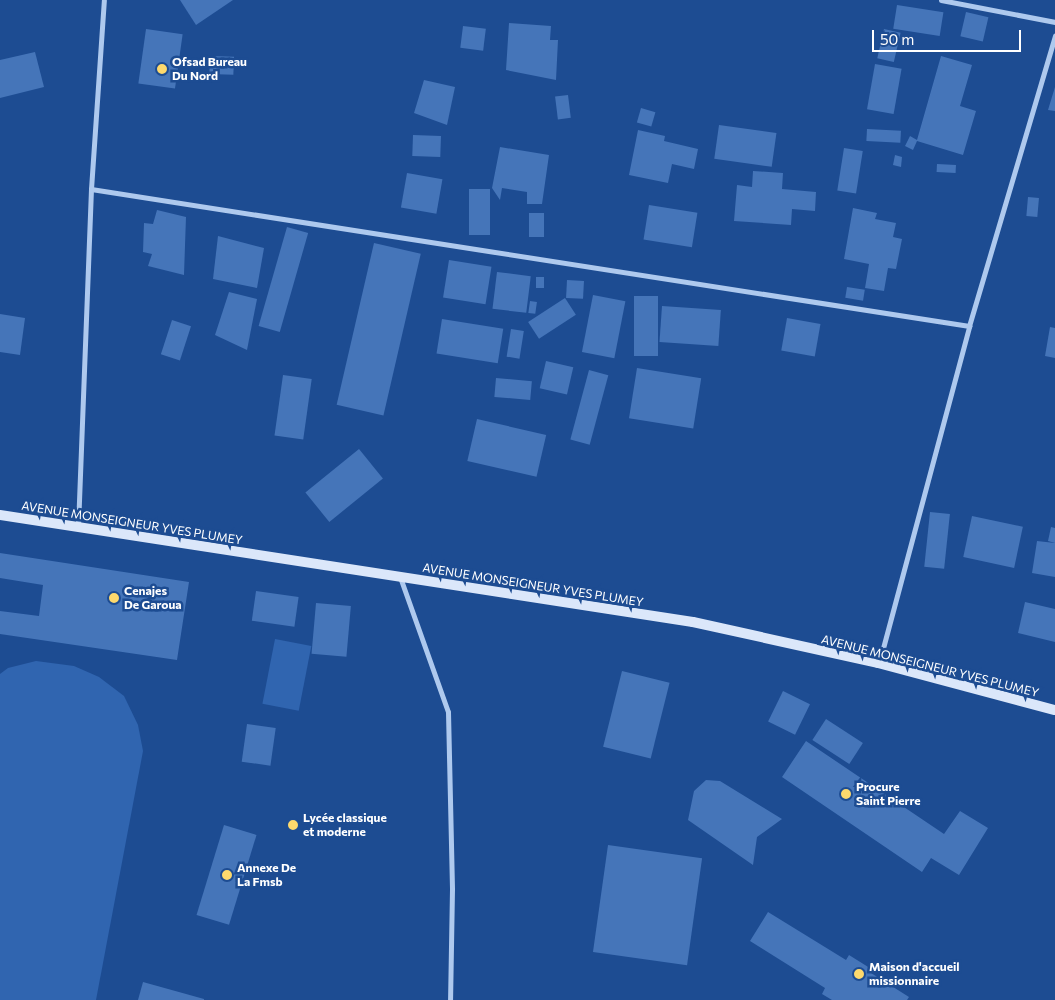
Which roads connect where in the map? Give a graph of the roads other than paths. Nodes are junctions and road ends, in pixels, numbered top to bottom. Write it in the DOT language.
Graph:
graph roads {
  1 [pos="104,0"];
  2 [pos="941,0"];
  3 [pos="1055,22"];
  4 [pos="1055,35"];
  5 [pos="91,189"];
  6 [pos="969,326"];
  7 [pos="0,515"];
  8 [pos="78,527"];
  9 [pos="400,577"];
  10 [pos="878,663"];
  11 [pos="1055,710"];
  12 [pos="450,1000"];
  1 -- 5 [label="street"];
  2 -- 3 [label="street"];
  4 -- 6 [label="street"];
  5 -- 6 [label="street"];
  5 -- 8 [label="street"];
  6 -- 10 [label="street"];
  7 -- 8 [label="main road, AVENUE MONSEIGNEUR YVES PLUMEY"];
  8 -- 9 [label="main road, AVENUE MONSEIGNEUR YVES PLUMEY"];
  9 -- 10 [label="main road, AVENUE MONSEIGNEUR YVES PLUMEY"];
  9 -- 12 [label="street"];
  10 -- 11 [label="main road, AVENUE MONSEIGNEUR YVES PLUMEY"];
}
